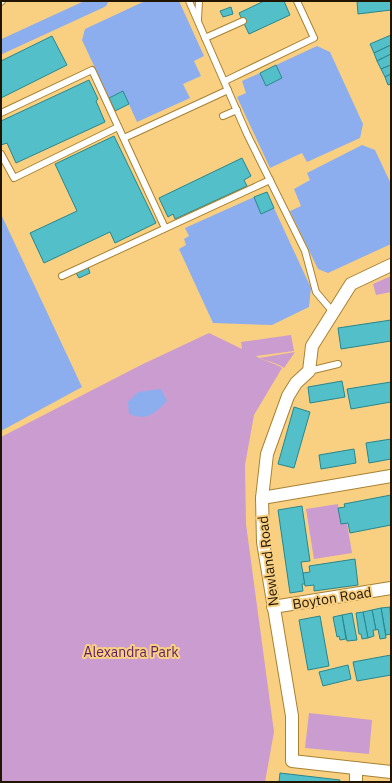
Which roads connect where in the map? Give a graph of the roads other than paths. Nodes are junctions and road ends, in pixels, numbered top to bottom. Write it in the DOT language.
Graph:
graph roads {
  1 [pos="189,1"];
  2 [pos="199,1"];
  3 [pos="297,1"];
  4 [pos="198,20"];
  5 [pos="243,21"];
  6 [pos="205,38"];
  7 [pos="225,81"];
  8 [pos="228,90"];
  9 [pos="237,110"];
  10 [pos="1,113"];
  11 [pos="223,116"];
  12 [pos="118,126"];
  13 [pos="124,138"];
  14 [pos="1,154"];
  15 [pos="270,180"];
  16 [pos="165,228"];
  17 [pos="391,265"];
  18 [pos="62,276"];
  19 [pos="333,312"];
  20 [pos="338,364"];
  21 [pos="309,371"];
  22 [pos="391,476"];
  23 [pos="262,498"];
  24 [pos="391,588"];
  25 [pos="273,607"];
  26 [pos="356,768"];
  27 [pos="391,772"];
  28 [pos="356,782"];
  1 -- 4 [label="lane"];
  2 -- 4 [label="lane"];
  3 -- 7 [label="lane"];
  4 -- 6 [label="lane"];
  5 -- 6 [label="lane"];
  6 -- 7 [label="lane"];
  7 -- 8 [label="lane"];
  8 -- 9 [label="lane"];
  8 -- 13 [label="lane"];
  9 -- 11 [label="lane"];
  9 -- 15 [label="lane"];
  10 -- 12 [label="lane"];
  12 -- 13 [label="lane"];
  12 -- 14 [label="lane"];
  13 -- 16 [label="lane"];
  15 -- 16 [label="lane"];
  15 -- 19 [label="lane"];
  16 -- 18 [label="lane"];
  17 -- 19 [label="street"];
  19 -- 21 [label="street"];
  20 -- 21 [label="lane"];
  21 -- 23 [label="street, Newland Road"];
  22 -- 23 [label="street"];
  23 -- 25 [label="street, Newland Road"];
  24 -- 25 [label="street, Boyton Road"];
  25 -- 26 [label="street, Newland Road"];
  26 -- 27 [label="street"];
  26 -- 28 [label="street"];
}
